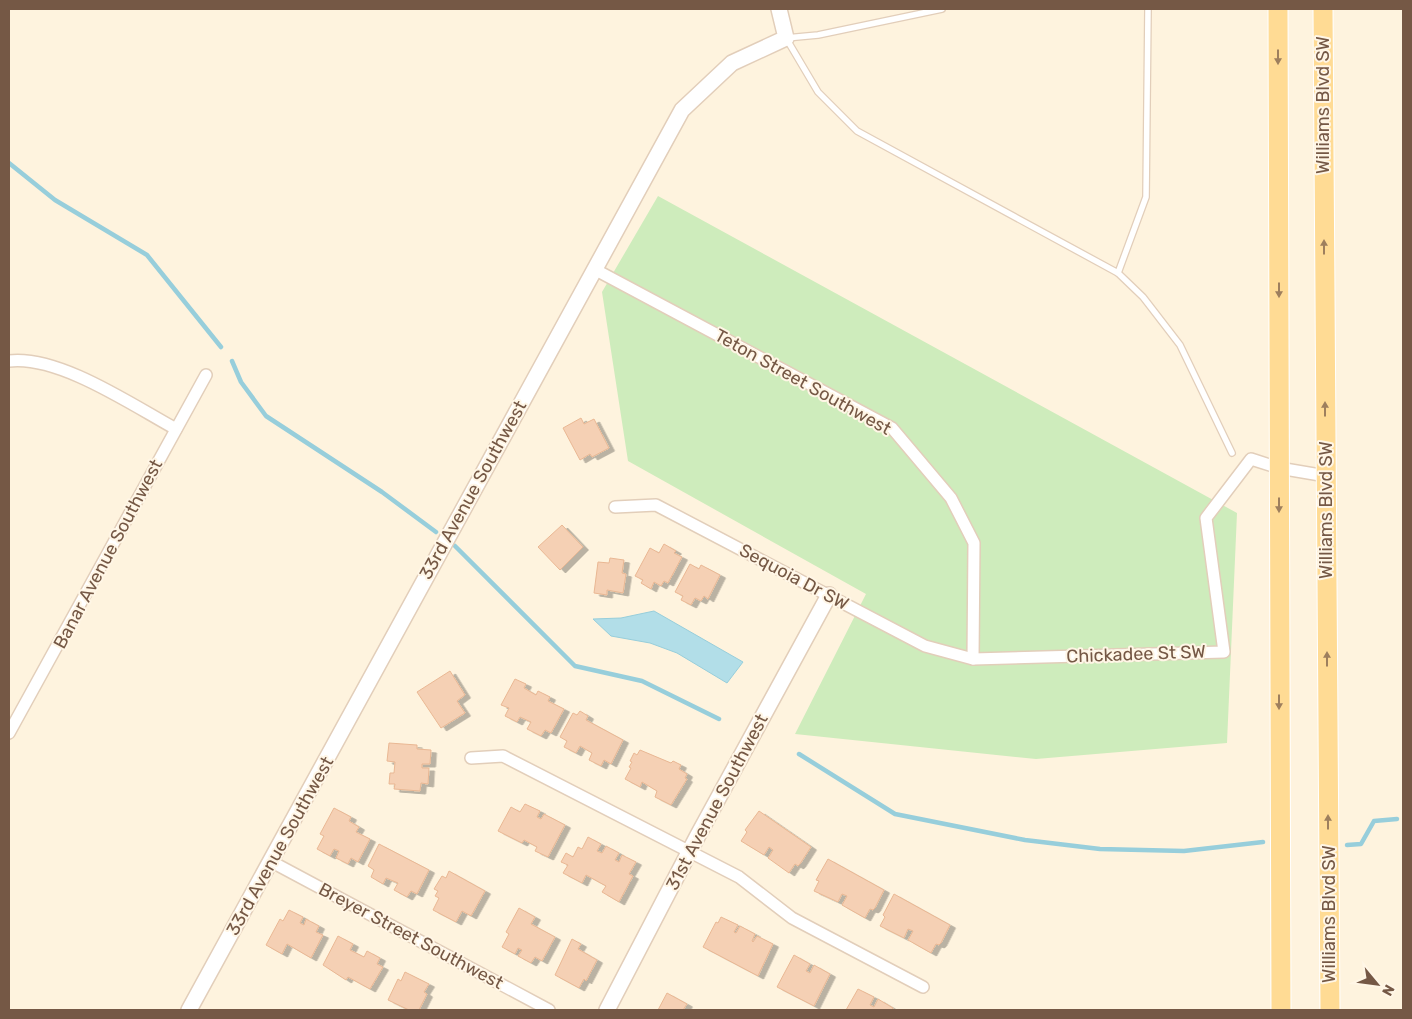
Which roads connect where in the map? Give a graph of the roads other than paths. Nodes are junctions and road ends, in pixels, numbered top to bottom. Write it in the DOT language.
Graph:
graph roads {
  1 [pos="779,9"];
  2 [pos="942,9"];
  3 [pos="1148,9"];
  4 [pos="1278,9"];
  5 [pos="1323,9"];
  6 [pos="786,38"];
  7 [pos="594,269"];
  8 [pos="1118,272"];
  9 [pos="9,361"];
  10 [pos="206,375"];
  11 [pos="176,429"];
  12 [pos="1232,453"];
  13 [pos="1279,468"];
  14 [pos="1326,476"];
  15 [pos="615,508"];
  16 [pos="829,595"];
  17 [pos="973,659"];
  18 [pos="12,721"];
  19 [pos="9,733"];
  20 [pos="471,758"];
  21 [pos="690,852"];
  22 [pos="272,862"];
  23 [pos="923,987"];
  24 [pos="189,1010"];
  25 [pos="549,1010"];
  26 [pos="607,1010"];
  27 [pos="1281,1010"];
  28 [pos="1330,1010"];
  1 -- 6 [label="street"];
  2 -- 6 [label="lane"];
  3 -- 8 [label="lane"];
  4 -- 13 [label="main road, one-way"];
  14 -- 5 [label="main road, Williams Blvd SW, one-way"];
  6 -- 7 [label="street, 33rd Avenue Southwest"];
  6 -- 8 [label="lane"];
  7 -- 17 [label="street, Teton Street Southwest"];
  7 -- 22 [label="street, 33rd Avenue Southwest"];
  8 -- 12 [label="lane"];
  9 -- 11 [label="street"];
  10 -- 11 [label="street, Banar Avenue Southwest"];
  11 -- 18 [label="street, Banar Avenue Southwest"];
  13 -- 14 [label="street, Chickadee St SW"];
  13 -- 17 [label="street, Chickadee St SW"];
  13 -- 27 [label="main road, one-way"];
  28 -- 14 [label="main road, Williams Blvd SW, one-way"];
  15 -- 16 [label="street, Sequoia Dr SW"];
  16 -- 17 [label="street, Sequoia Dr SW"];
  16 -- 21 [label="street, 31st Avenue Southwest"];
  18 -- 19 [label="street, Banar Avenue Southwest"];
  20 -- 21 [label="street"];
  21 -- 23 [label="street"];
  21 -- 26 [label="street, 31st Avenue Southwest"];
  22 -- 24 [label="street, 33rd Avenue Southwest"];
  22 -- 25 [label="street, Breyer Street Southwest"];
}
